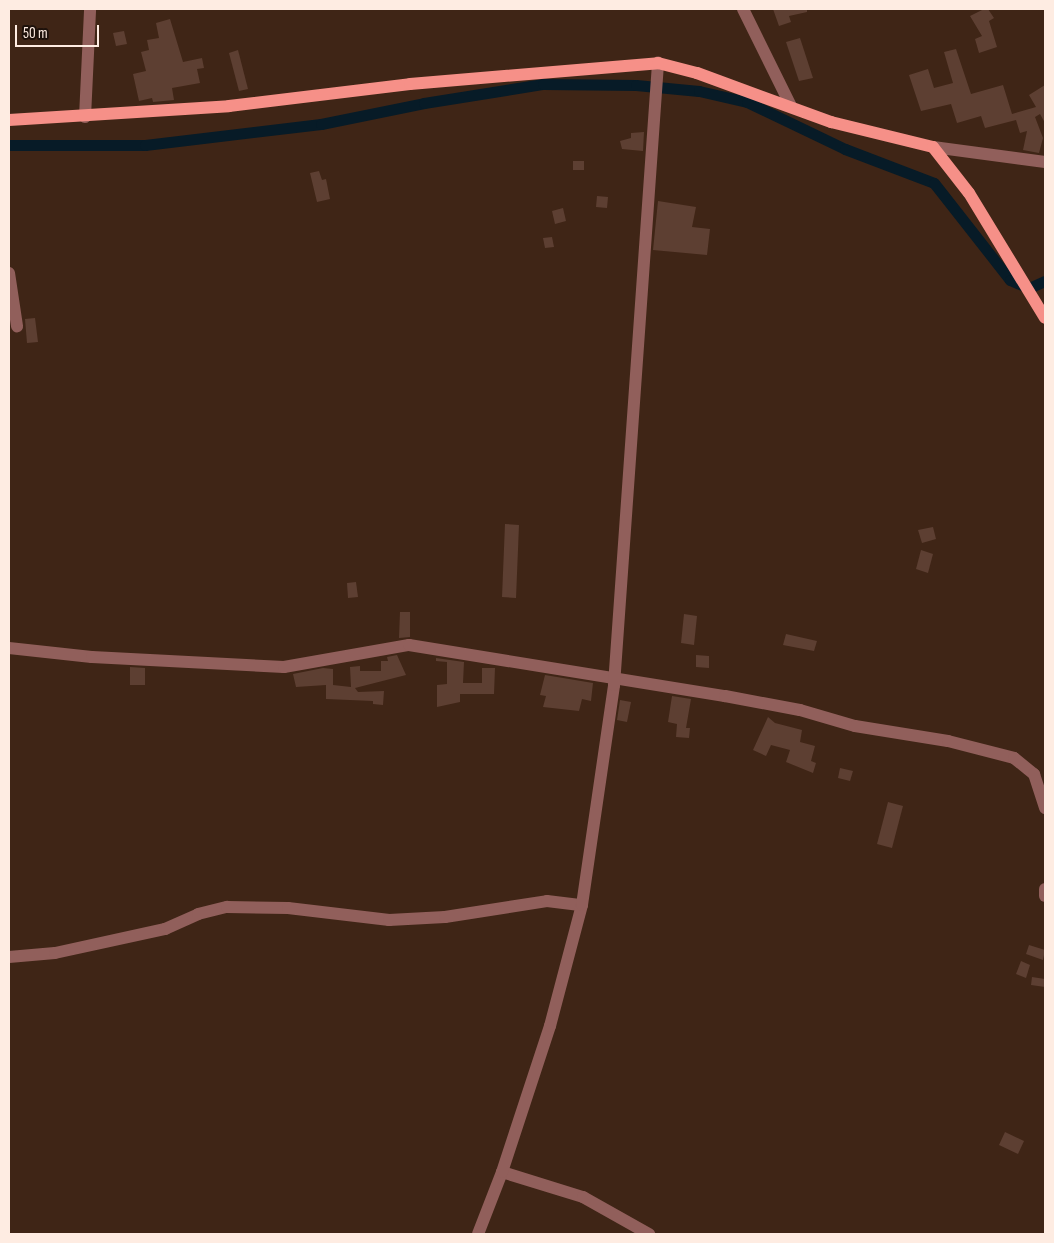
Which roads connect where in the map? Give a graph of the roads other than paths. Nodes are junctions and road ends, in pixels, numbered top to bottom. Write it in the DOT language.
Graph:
graph roads {
  1 [pos="90,9"];
  2 [pos="743,9"];
  3 [pos="657,69"];
  4 [pos="791,106"];
  5 [pos="85,116"];
  6 [pos="9,120"];
  7 [pos="933,147"];
  8 [pos="1045,162"];
  9 [pos="9,273"];
  10 [pos="1045,318"];
  11 [pos="17,326"];
  12 [pos="9,648"];
  13 [pos="614,678"];
  14 [pos="1045,808"];
  15 [pos="1045,889"];
  16 [pos="1045,896"];
  17 [pos="582,905"];
  18 [pos="9,957"];
  19 [pos="502,1172"];
  20 [pos="478,1234"];
  21 [pos="649,1234"];
  1 -- 5 [label="street"];
  2 -- 4 [label="street"];
  3 -- 4 [label="main road"];
  3 -- 5 [label="main road"];
  3 -- 13 [label="street"];
  4 -- 7 [label="main road"];
  5 -- 6 [label="main road"];
  7 -- 8 [label="street"];
  7 -- 10 [label="main road"];
  9 -- 11 [label="street"];
  12 -- 13 [label="street"];
  13 -- 14 [label="street"];
  13 -- 17 [label="street"];
  15 -- 16 [label="street"];
  17 -- 18 [label="street"];
  17 -- 19 [label="street"];
  19 -- 20 [label="street"];
  19 -- 21 [label="street"];
}
